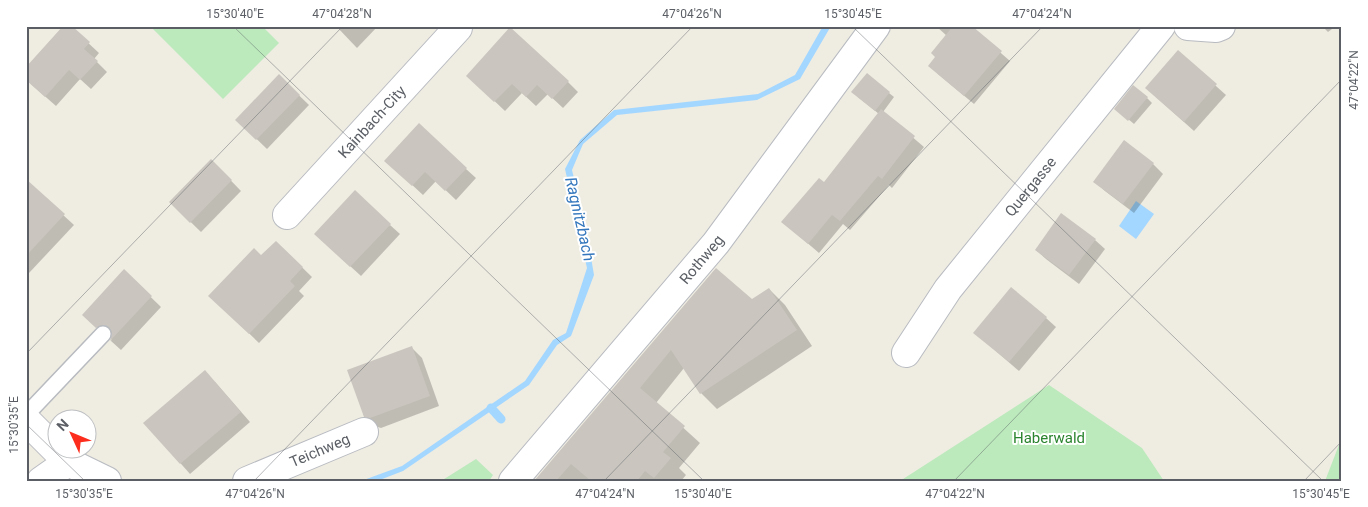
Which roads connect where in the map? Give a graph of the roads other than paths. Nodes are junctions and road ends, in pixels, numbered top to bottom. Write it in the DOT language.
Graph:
graph roads {
  1 [pos="876,26"];
  2 [pos="1161,26"];
  3 [pos="1188,26"];
  4 [pos="1221,26"];
  5 [pos="458,27"];
  6 [pos="287,215"];
  7 [pos="103,334"];
  8 [pos="906,353"];
  9 [pos="26,415"];
  10 [pos="26,420"];
  11 [pos="364,432"];
  12 [pos="68,462"];
  13 [pos="41,481"];
  14 [pos="107,481"];
  15 [pos="246,481"];
  16 [pos="513,481"];
  1 -- 16 [label="street, Rothweg"];
  2 -- 8 [label="street, Quergasse"];
  3 -- 4 [label="street"];
  5 -- 6 [label="street, Kainbach-City"];
  7 -- 9 [label="lane"];
  10 -- 12 [label="street"];
  11 -- 15 [label="street, Teichweg"];
  12 -- 13 [label="street"];
  12 -- 14 [label="street"];
}
